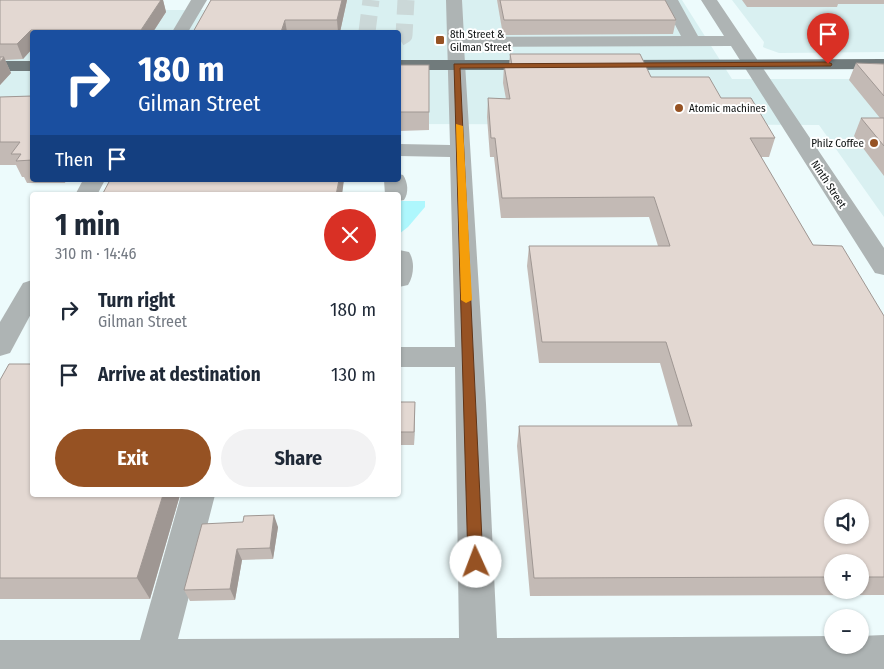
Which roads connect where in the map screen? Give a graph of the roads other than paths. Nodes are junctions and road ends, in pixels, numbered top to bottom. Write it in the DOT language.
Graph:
graph roads {
  1 [pos="199,0"];
  2 [pos="454,0"];
  3 [pos="670,0"];
  4 [pos="709,0"];
  5 [pos="181,30"];
  6 [pos="736,41"];
  7 [pos="692,42"];
  8 [pos="456,54"];
  9 [pos="884,64"];
  10 [pos="557,65"];
  11 [pos="594,65"];
  12 [pos="751,65"];
  13 [pos="0,66"];
  14 [pos="30,66"];
  15 [pos="401,66"];
  16 [pos="401,150"];
  17 [pos="460,151"];
  18 [pos="884,267"];
  19 [pos="30,294"];
  20 [pos="0,346"];
  21 [pos="401,357"];
  22 [pos="469,357"];
  23 [pos="197,497"];
  24 [pos="884,654"];
  25 [pos="0,660"];
  26 [pos="152,664"];
  27 [pos="479,664"];
  1 -- 5 [label="street"];
  2 -- 8 [label="street"];
  3 -- 7 [label="street"];
  4 -- 6 [label="street, Ninth Street"];
  6 -- 7 [label="street"];
  6 -- 12 [label="street, Ninth Street"];
  7 -- 8 [label="street"];
  8 -- 10 [label="main road"];
  8 -- 15 [label="main road"];
  8 -- 17 [label="street"];
  9 -- 12 [label="main road"];
  11 -- 12 [label="main road"];
  12 -- 18 [label="street, Ninth Street"];
  13 -- 14 [label="main road"];
  16 -- 17 [label="street"];
  17 -- 22 [label="street"];
  19 -- 20 [label="street"];
  21 -- 22 [label="street"];
  22 -- 27 [label="street"];
  23 -- 26 [label="street"];
  24 -- 27 [label="street"];
  25 -- 26 [label="street"];
  26 -- 27 [label="street"];
}
